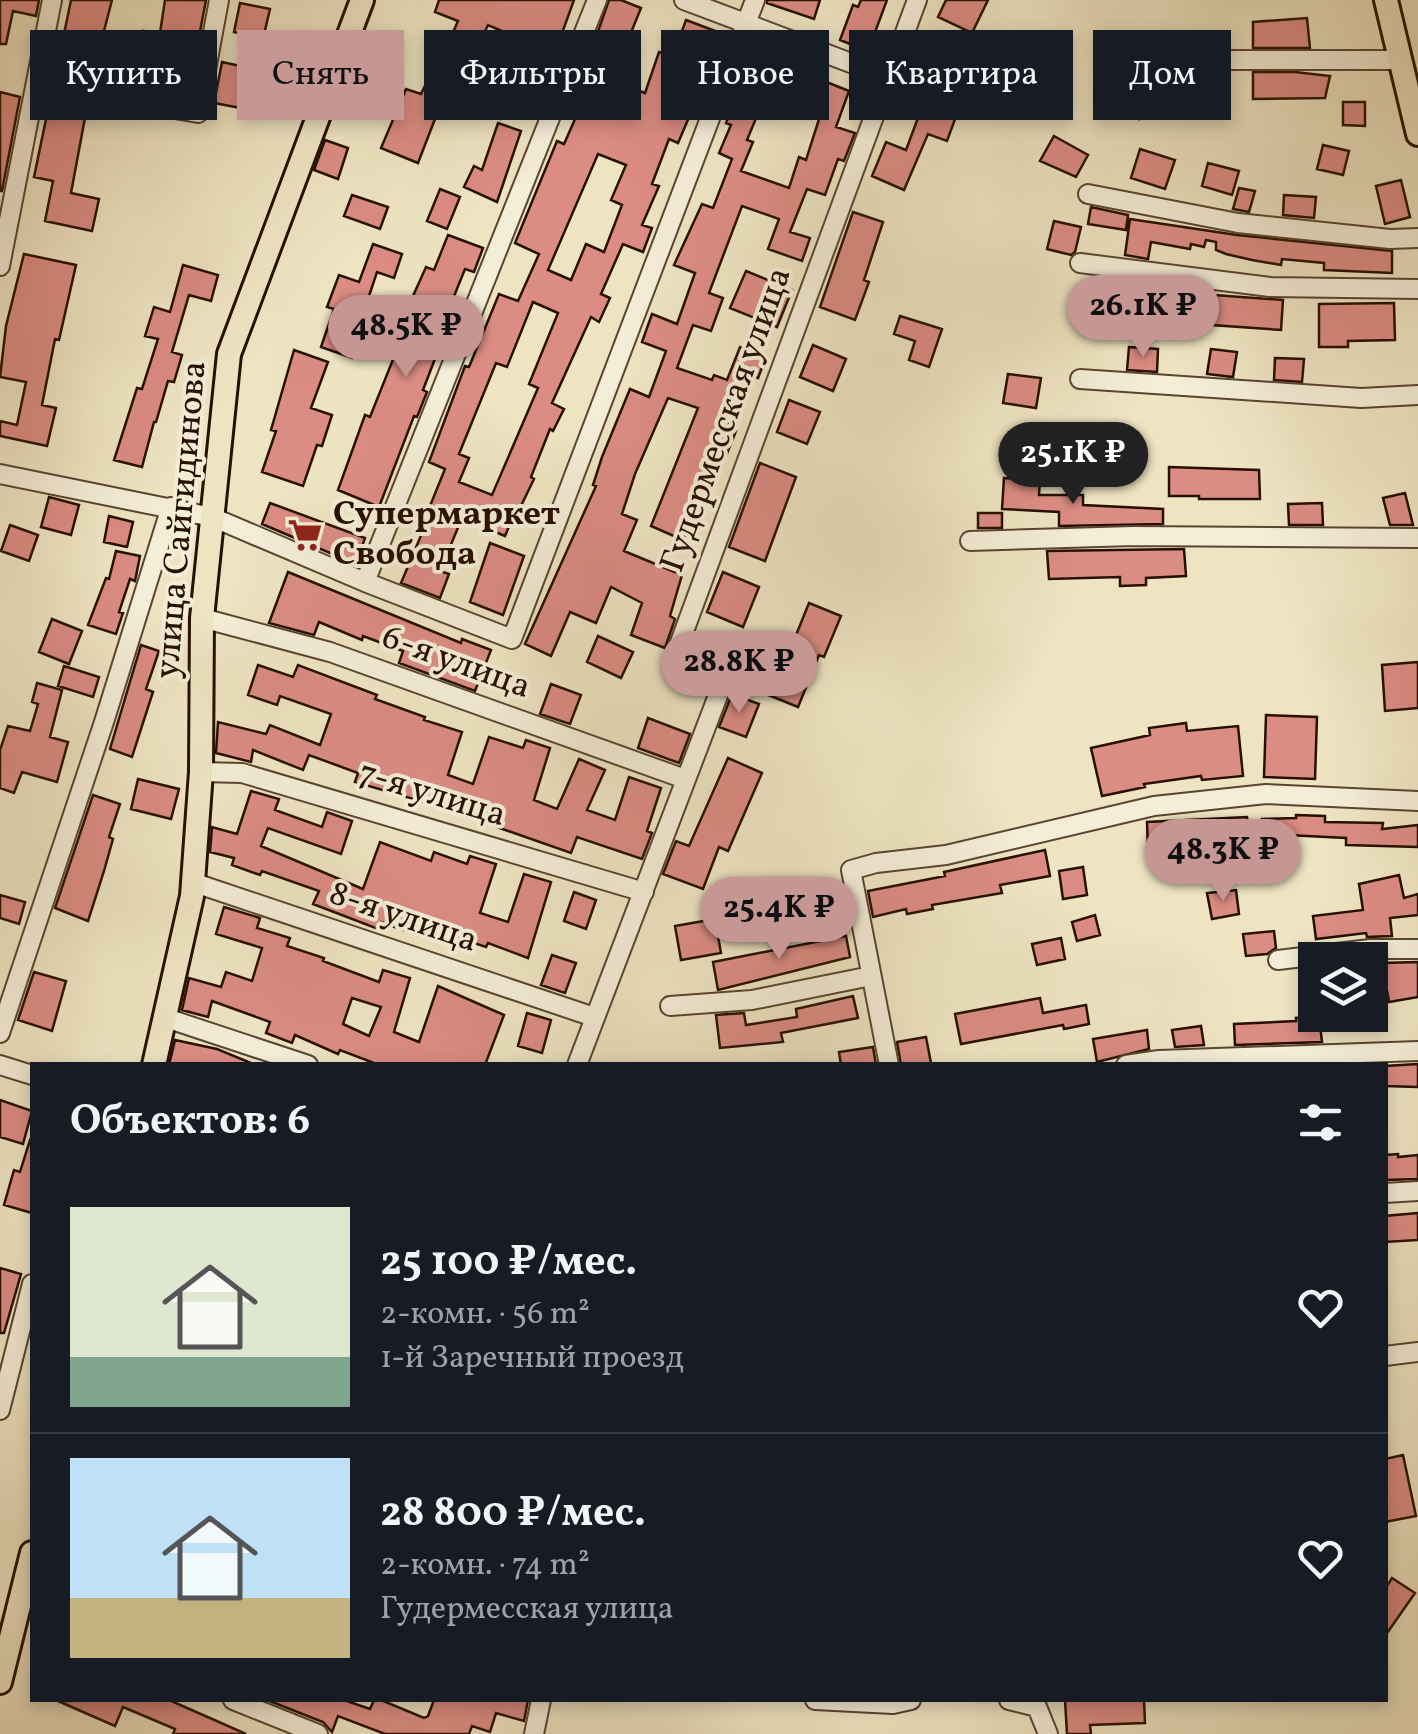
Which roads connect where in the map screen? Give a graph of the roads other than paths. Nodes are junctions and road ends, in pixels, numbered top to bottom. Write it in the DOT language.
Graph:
graph roads {
  1 [pos="52,0"];
  2 [pos="219,0"];
  3 [pos="362,0"];
  4 [pos="598,0"];
  5 [pos="684,0"];
  6 [pos="755,0"];
  7 [pos="917,0"];
  8 [pos="1386,0"];
  9 [pos="746,25"];
  10 [pos="46,30"];
  11 [pos="213,30"];
  12 [pos="906,30"];
  13 [pos="1231,60"];
  14 [pos="1401,60"];
  15 [pos="849,63"];
  16 [pos="30,115"];
  17 [pos="872,120"];
  18 [pos="1418,134"];
  19 [pos="1088,194"];
  20 [pos="1418,238"];
  21 [pos="1080,263"];
  22 [pos="0,266"];
  23 [pos="1418,289"];
  24 [pos="1080,379"];
  25 [pos="1418,395"];
  26 [pos="0,474"];
  27 [pos="171,507"];
  28 [pos="212,517"];
  29 [pos="1418,538"];
  30 [pos="970,540"];
  31 [pos="365,582"];
  32 [pos="202,618"];
  33 [pos="201,772"];
  34 [pos="685,779"];
  35 [pos="1418,801"];
  36 [pos="192,882"];
  37 [pos="644,892"];
  38 [pos="1418,949"];
  39 [pos="1278,960"];
  40 [pos="872,976"];
  41 [pos="670,1006"];
  42 [pos="594,1017"];
  43 [pos="166,1018"];
  44 [pos="0,1033"];
  45 [pos="1418,1051"];
  46 [pos="155,1062"];
  47 [pos="299,1062"];
  48 [pos="578,1062"];
  49 [pos="888,1062"];
  50 [pos="1146,1062"];
  51 [pos="0,1065"];
  52 [pos="30,1073"];
  53 [pos="1418,1191"];
  54 [pos="1388,1193"];
  55 [pos="30,1292"];
  56 [pos="1418,1352"];
  57 [pos="1388,1356"];
  58 [pos="0,1410"];
  59 [pos="30,1571"];
  60 [pos="25,1616"];
  61 [pos="0,1682"];
  62 [pos="239,1702"];
  63 [pos="541,1702"];
  64 [pos="854,1702"];
  65 [pos="902,1702"];
  66 [pos="1016,1702"];
  67 [pos="318,1734"];
  68 [pos="534,1734"];
  69 [pos="1048,1734"];
  1 -- 10 [label="street"];
  2 -- 11 [label="street"];
  3 -- 28 [label="main road, улица Сайгидинова"];
  4 -- 31 [label="street"];
  5 -- 9 [label="street"];
  6 -- 9 [label="street"];
  7 -- 12 [label="street, Гудермесская улица"];
  8 -- 14 [label="main road"];
  9 -- 15 [label="street"];
  9 -- 31 [label="street"];
  13 -- 14 [label="street"];
  14 -- 18 [label="main road"];
  16 -- 22 [label="street"];
  17 -- 34 [label="street, Гудермесская улица"];
  19 -- 20 [label="street"];
  21 -- 23 [label="street"];
  24 -- 25 [label="street"];
  26 -- 27 [label="street"];
  27 -- 28 [label="street"];
  27 -- 44 [label="street"];
  28 -- 31 [label="street"];
  28 -- 32 [label="main road, улица Сайгидинова"];
  29 -- 30 [label="street"];
  32 -- 33 [label="main road, улица Сайгидинова"];
  32 -- 34 [label="street, 6-я улица"];
  33 -- 36 [label="main road, улица Сайгидинова"];
  33 -- 37 [label="street, 7-я улица"];
  34 -- 37 [label="street, Гудермесская улица"];
  35 -- 40 [label="street"];
  36 -- 42 [label="street, 8-я улица"];
  36 -- 43 [label="main road, улица Сайгидинова"];
  37 -- 42 [label="street, Гудермесская улица"];
  38 -- 39 [label="street"];
  40 -- 41 [label="street"];
  40 -- 49 [label="street"];
  42 -- 48 [label="street, Гудермесская улица"];
  43 -- 46 [label="main road, улица Сайгидинова"];
  43 -- 47 [label="street"];
  45 -- 50 [label="street"];
  51 -- 52 [label="street"];
  53 -- 54 [label="street"];
  55 -- 58 [label="street"];
  56 -- 57 [label="street"];
  59 -- 60 [label="main road"];
  60 -- 61 [label="main road"];
  62 -- 67 [label="street"];
  63 -- 68 [label="street"];
  64 -- 65 [label="street"];
  66 -- 69 [label="street"];
}
